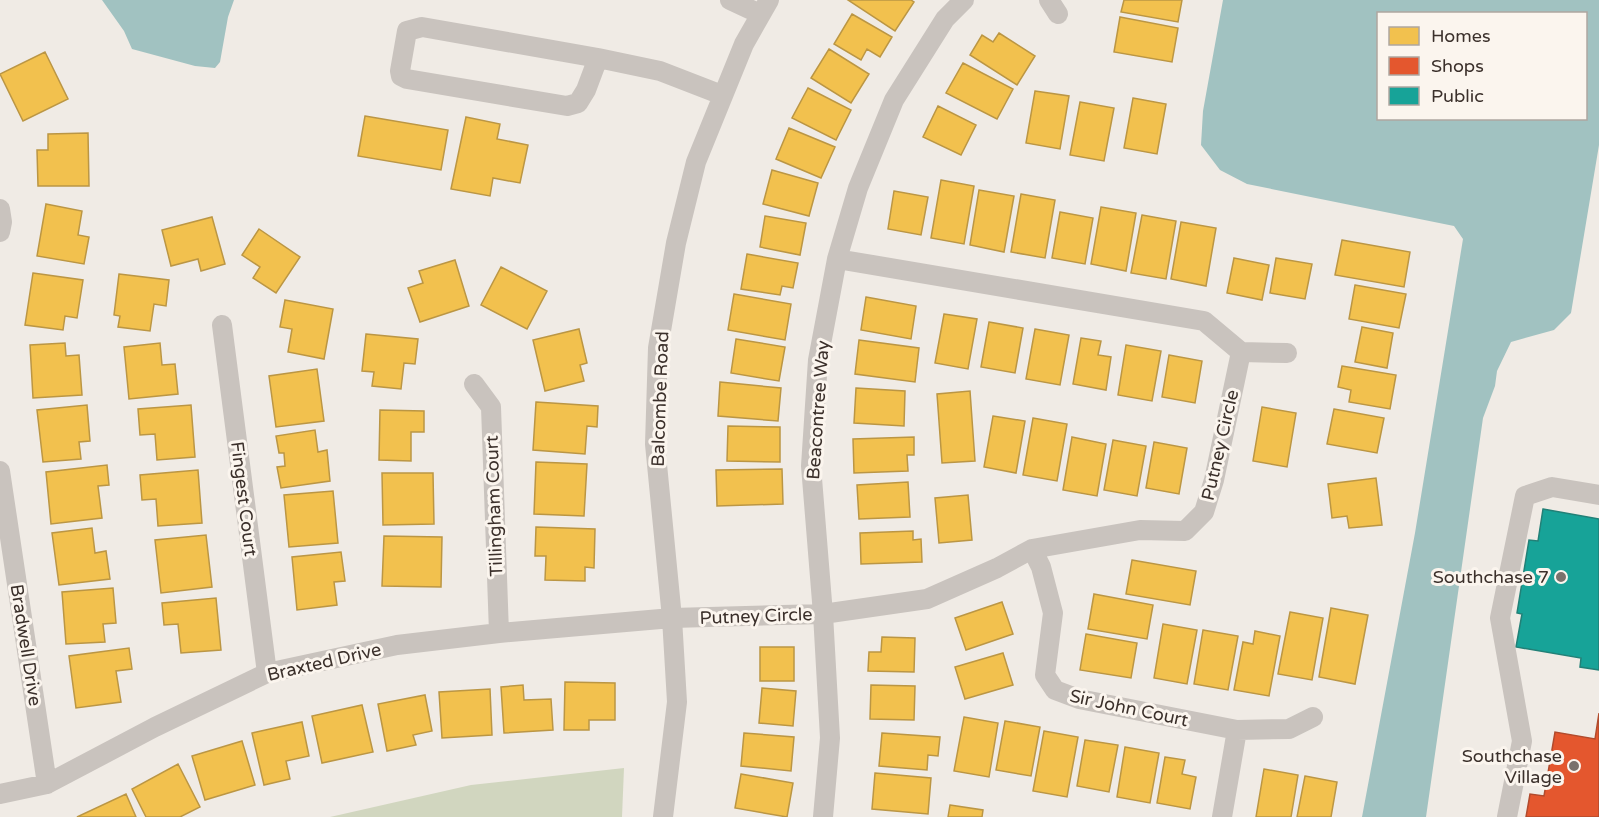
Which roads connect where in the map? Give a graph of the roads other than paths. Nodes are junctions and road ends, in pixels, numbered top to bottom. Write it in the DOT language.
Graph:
graph roads {
  1 [pos="730,0"];
  2 [pos="964,0"];
  3 [pos="765,7"];
  4 [pos="598,58"];
  5 [pos="723,95"];
  6 [pos="0,209"];
  7 [pos="0,232"];
  8 [pos="837,259"];
  9 [pos="222,325"];
  10 [pos="1241,352"];
  11 [pos="1287,353"];
  12 [pos="474,384"];
  13 [pos="0,471"];
  14 [pos="1599,495"];
  15 [pos="1032,549"];
  16 [pos="823,614"];
  17 [pos="672,618"];
  18 [pos="499,633"];
  19 [pos="267,673"];
  20 [pos="1313,717"];
  21 [pos="1237,730"];
  22 [pos="47,784"];
  23 [pos="0,794"];
  24 [pos="663,817"];
  25 [pos="823,817"];
  26 [pos="1222,817"];
  27 [pos="1507,817"];
  1 -- 3 [label="street"];
  2 -- 8 [label="street, Beacontree Way"];
  3 -- 5 [label="street, Balcombe Road"];
  4 -- 4 [label="street"];
  4 -- 5 [label="street"];
  5 -- 17 [label="street, Balcombe Road"];
  6 -- 7 [label="street"];
  8 -- 10 [label="street"];
  8 -- 16 [label="street, Beacontree Way"];
  9 -- 19 [label="street, Fingest Court"];
  10 -- 11 [label="street"];
  10 -- 15 [label="street, Putney Circle"];
  12 -- 18 [label="street, Tillingham Court"];
  13 -- 22 [label="street, Bradwell Drive"];
  14 -- 27 [label="street"];
  15 -- 16 [label="street, Putney Circle"];
  15 -- 21 [label="street, Sir John Court"];
  16 -- 17 [label="street, Putney Circle"];
  16 -- 25 [label="street, Beacontree Way"];
  17 -- 18 [label="street, Braxted Drive"];
  17 -- 24 [label="street, Balcombe Road"];
  18 -- 19 [label="street, Braxted Drive"];
  19 -- 22 [label="street, Braxted Drive"];
  20 -- 21 [label="street, Sir John Court"];
  21 -- 26 [label="street"];
  22 -- 23 [label="street, Braxted Drive"];
}
